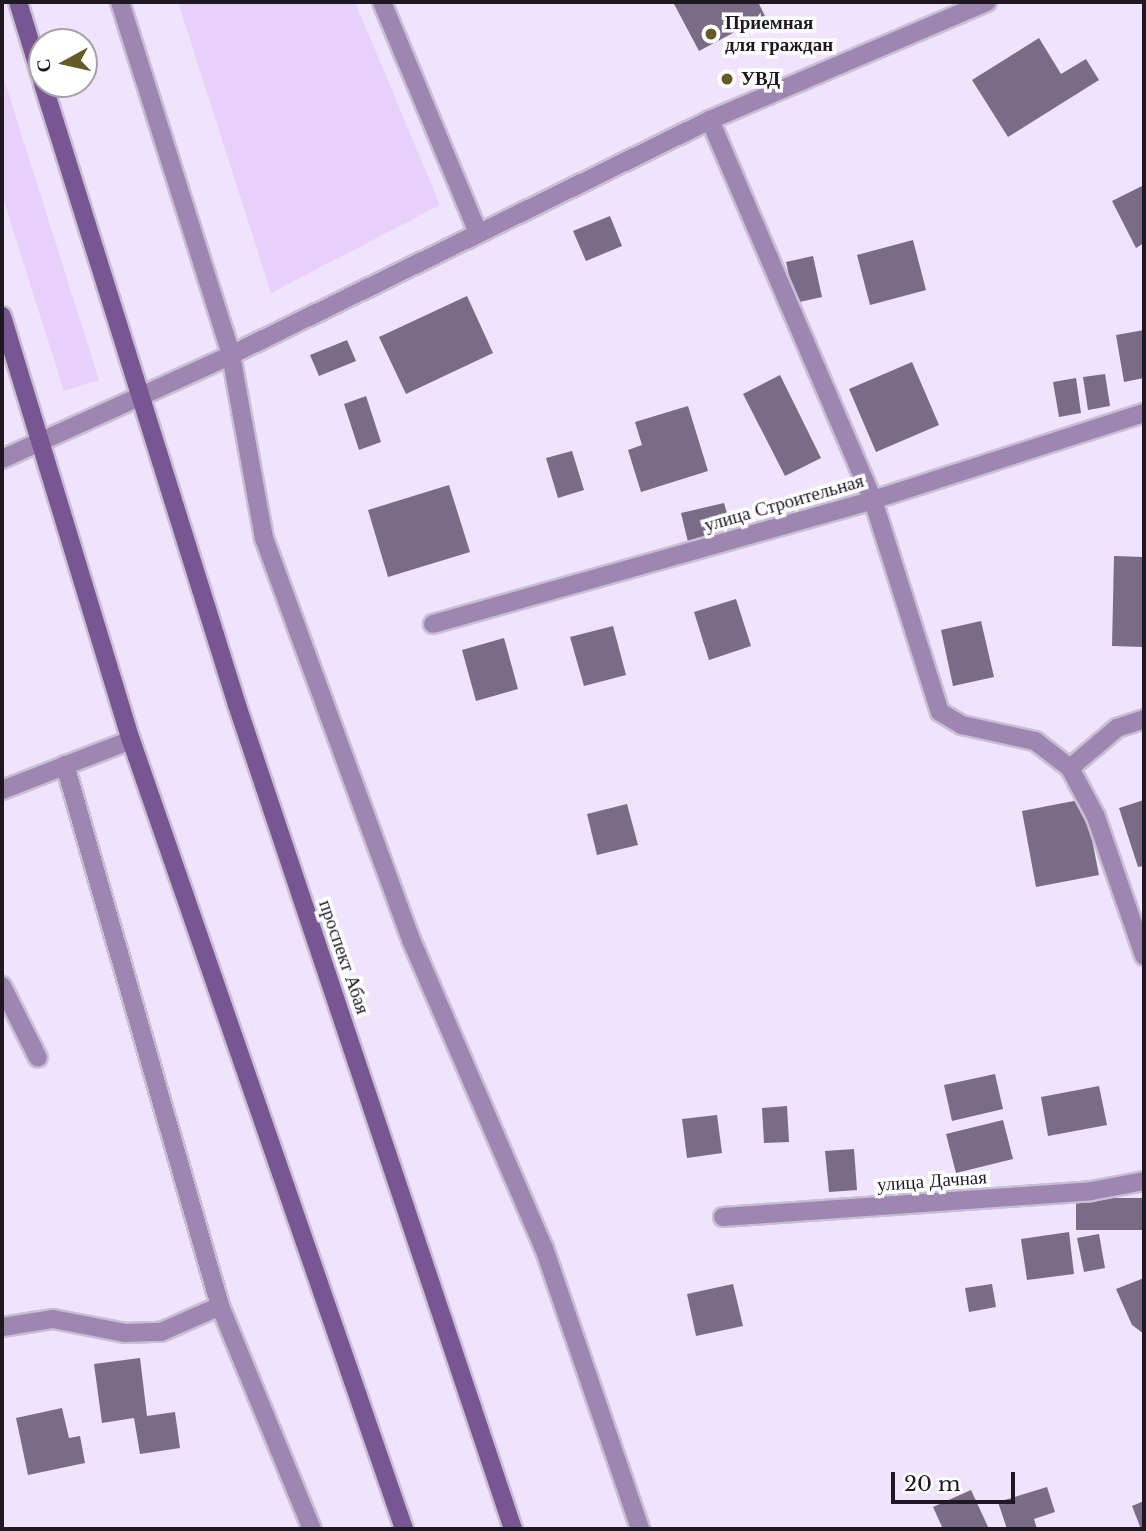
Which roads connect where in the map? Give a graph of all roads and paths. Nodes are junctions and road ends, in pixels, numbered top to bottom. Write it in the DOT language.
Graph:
graph roads {
  1 [pos="18,2"];
  2 [pos="120,2"];
  3 [pos="382,2"];
  4 [pos="987,2"];
  5 [pos="28,34"];
  6 [pos="48,98"];
  7 [pos="710,120"];
  8 [pos="478,233"];
  9 [pos="2,317"];
  10 [pos="231,355"];
  11 [pos="144,395"];
  12 [pos="1144,413"];
  13 [pos="42,442"];
  14 [pos="2,459"];
  15 [pos="873,500"];
  16 [pos="433,624"];
  17 [pos="1144,719"];
  18 [pos="131,740"];
  19 [pos="65,765"];
  20 [pos="1070,768"];
  21 [pos="2,790"];
  22 [pos="1144,956"];
  23 [pos="2,986"];
  24 [pos="38,1058"];
  25 [pos="1144,1181"];
  26 [pos="723,1217"];
  27 [pos="220,1306"];
  28 [pos="2,1327"];
  29 [pos="312,1529"];
  30 [pos="404,1529"];
  31 [pos="513,1529"];
  32 [pos="640,1529"];
  1 -- 5 [label="main road, проспект Абая"];
  2 -- 10 [label="street"];
  3 -- 8 [label="street"];
  4 -- 7 [label="street"];
  6 -- 11 [label="main road, проспект Абая"];
  7 -- 8 [label="street"];
  7 -- 15 [label="street"];
  8 -- 10 [label="street"];
  9 -- 13 [label="main road"];
  10 -- 11 [label="street"];
  10 -- 32 [label="street"];
  11 -- 13 [label="street"];
  11 -- 31 [label="main road, проспект Абая"];
  12 -- 15 [label="street, улица Строительная"];
  13 -- 14 [label="street"];
  13 -- 18 [label="main road"];
  15 -- 16 [label="street, улица Строительная"];
  15 -- 20 [label="street"];
  17 -- 20 [label="street"];
  18 -- 19 [label="street"];
  18 -- 30 [label="main road"];
  19 -- 21 [label="street"];
  19 -- 27 [label="street"];
  20 -- 22 [label="street"];
  23 -- 24 [label="street"];
  25 -- 26 [label="street, улица Дачная"];
  27 -- 28 [label="street"];
  27 -- 29 [label="street"];
}
